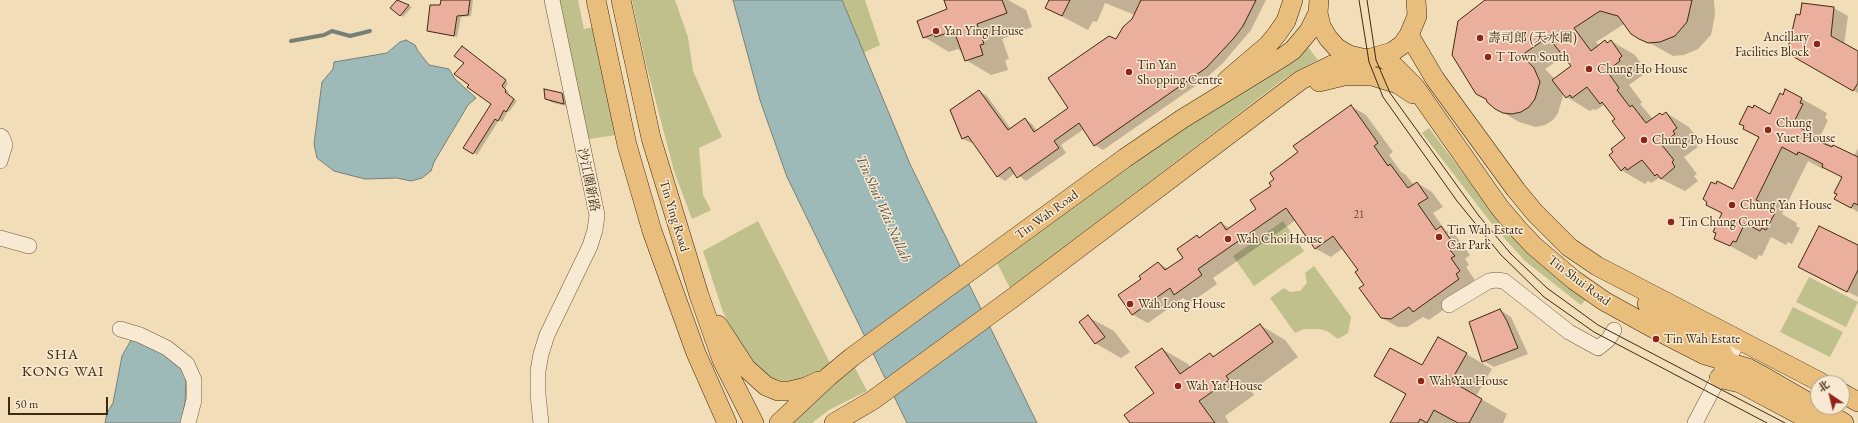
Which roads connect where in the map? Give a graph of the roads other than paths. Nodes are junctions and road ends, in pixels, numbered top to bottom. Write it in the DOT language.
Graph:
graph roads {
  1 [pos="552,0"];
  2 [pos="596,0"];
  3 [pos="621,0"];
  4 [pos="1293,0"];
  5 [pos="1420,2"];
  6 [pos="1318,7"];
  7 [pos="1409,35"];
  8 [pos="1381,56"];
  9 [pos="1362,58"];
  10 [pos="1430,109"];
  11 [pos="1182,119"];
  12 [pos="0,136"];
  13 [pos="1206,151"];
  14 [pos="0,161"];
  15 [pos="0,238"];
  16 [pos="28,246"];
  17 [pos="1597,266"];
  18 [pos="699,295"];
  19 [pos="1449,305"];
  20 [pos="120,329"];
  21 [pos="1614,330"];
  22 [pos="1740,339"];
  23 [pos="1723,370"];
  24 [pos="828,377"];
  25 [pos="1810,377"];
  26 [pos="839,421"];
  27 [pos="188,423"];
  28 [pos="541,423"];
  29 [pos="727,423"];
  30 [pos="754,423"];
  31 [pos="779,423"];
  32 [pos="1695,423"];
  33 [pos="1835,423"];
  34 [pos="1844,423"];
  1 -- 28 [label="street, 沙江圍新路"];
  2 -- 29 [label="main road, Tin Ying Road"];
  3 -- 18 [label="main road, Tin Ying Road"];
  4 -- 11 [label="main road"];
  5 -- 7 [label="main road"];
  6 -- 9 [label="main road"];
  6 -- 11 [label="main road, Tin Wah Road"];
  7 -- 8 [label="main road"];
  7 -- 17 [label="main road, Tin Shui Road"];
  8 -- 9 [label="main road"];
  8 -- 10 [label="main road, Tin Shui Road"];
  9 -- 13 [label="main road"];
  10 -- 13 [label="main road"];
  10 -- 23 [label="main road, Tin Shui Road"];
  11 -- 24 [label="main road, Tin Wah Road"];
  12 -- 14 [label="street"];
  13 -- 26 [label="main road"];
  15 -- 16 [label="street"];
  17 -- 22 [label="main road, Tin Shui Road"];
  17 -- 23 [label="main road"];
  18 -- 24 [label="main road"];
  18 -- 30 [label="main road, Tin Ying Road"];
  19 -- 21 [label="street"];
  20 -- 27 [label="street"];
  22 -- 23 [label="street"];
  22 -- 25 [label="main road, Tin Shui Road"];
  23 -- 32 [label="street"];
  23 -- 33 [label="main road"];
  23 -- 34 [label="main road, Tin Shui Road"];
  24 -- 31 [label="main road, Tin Wah Road"];
}
